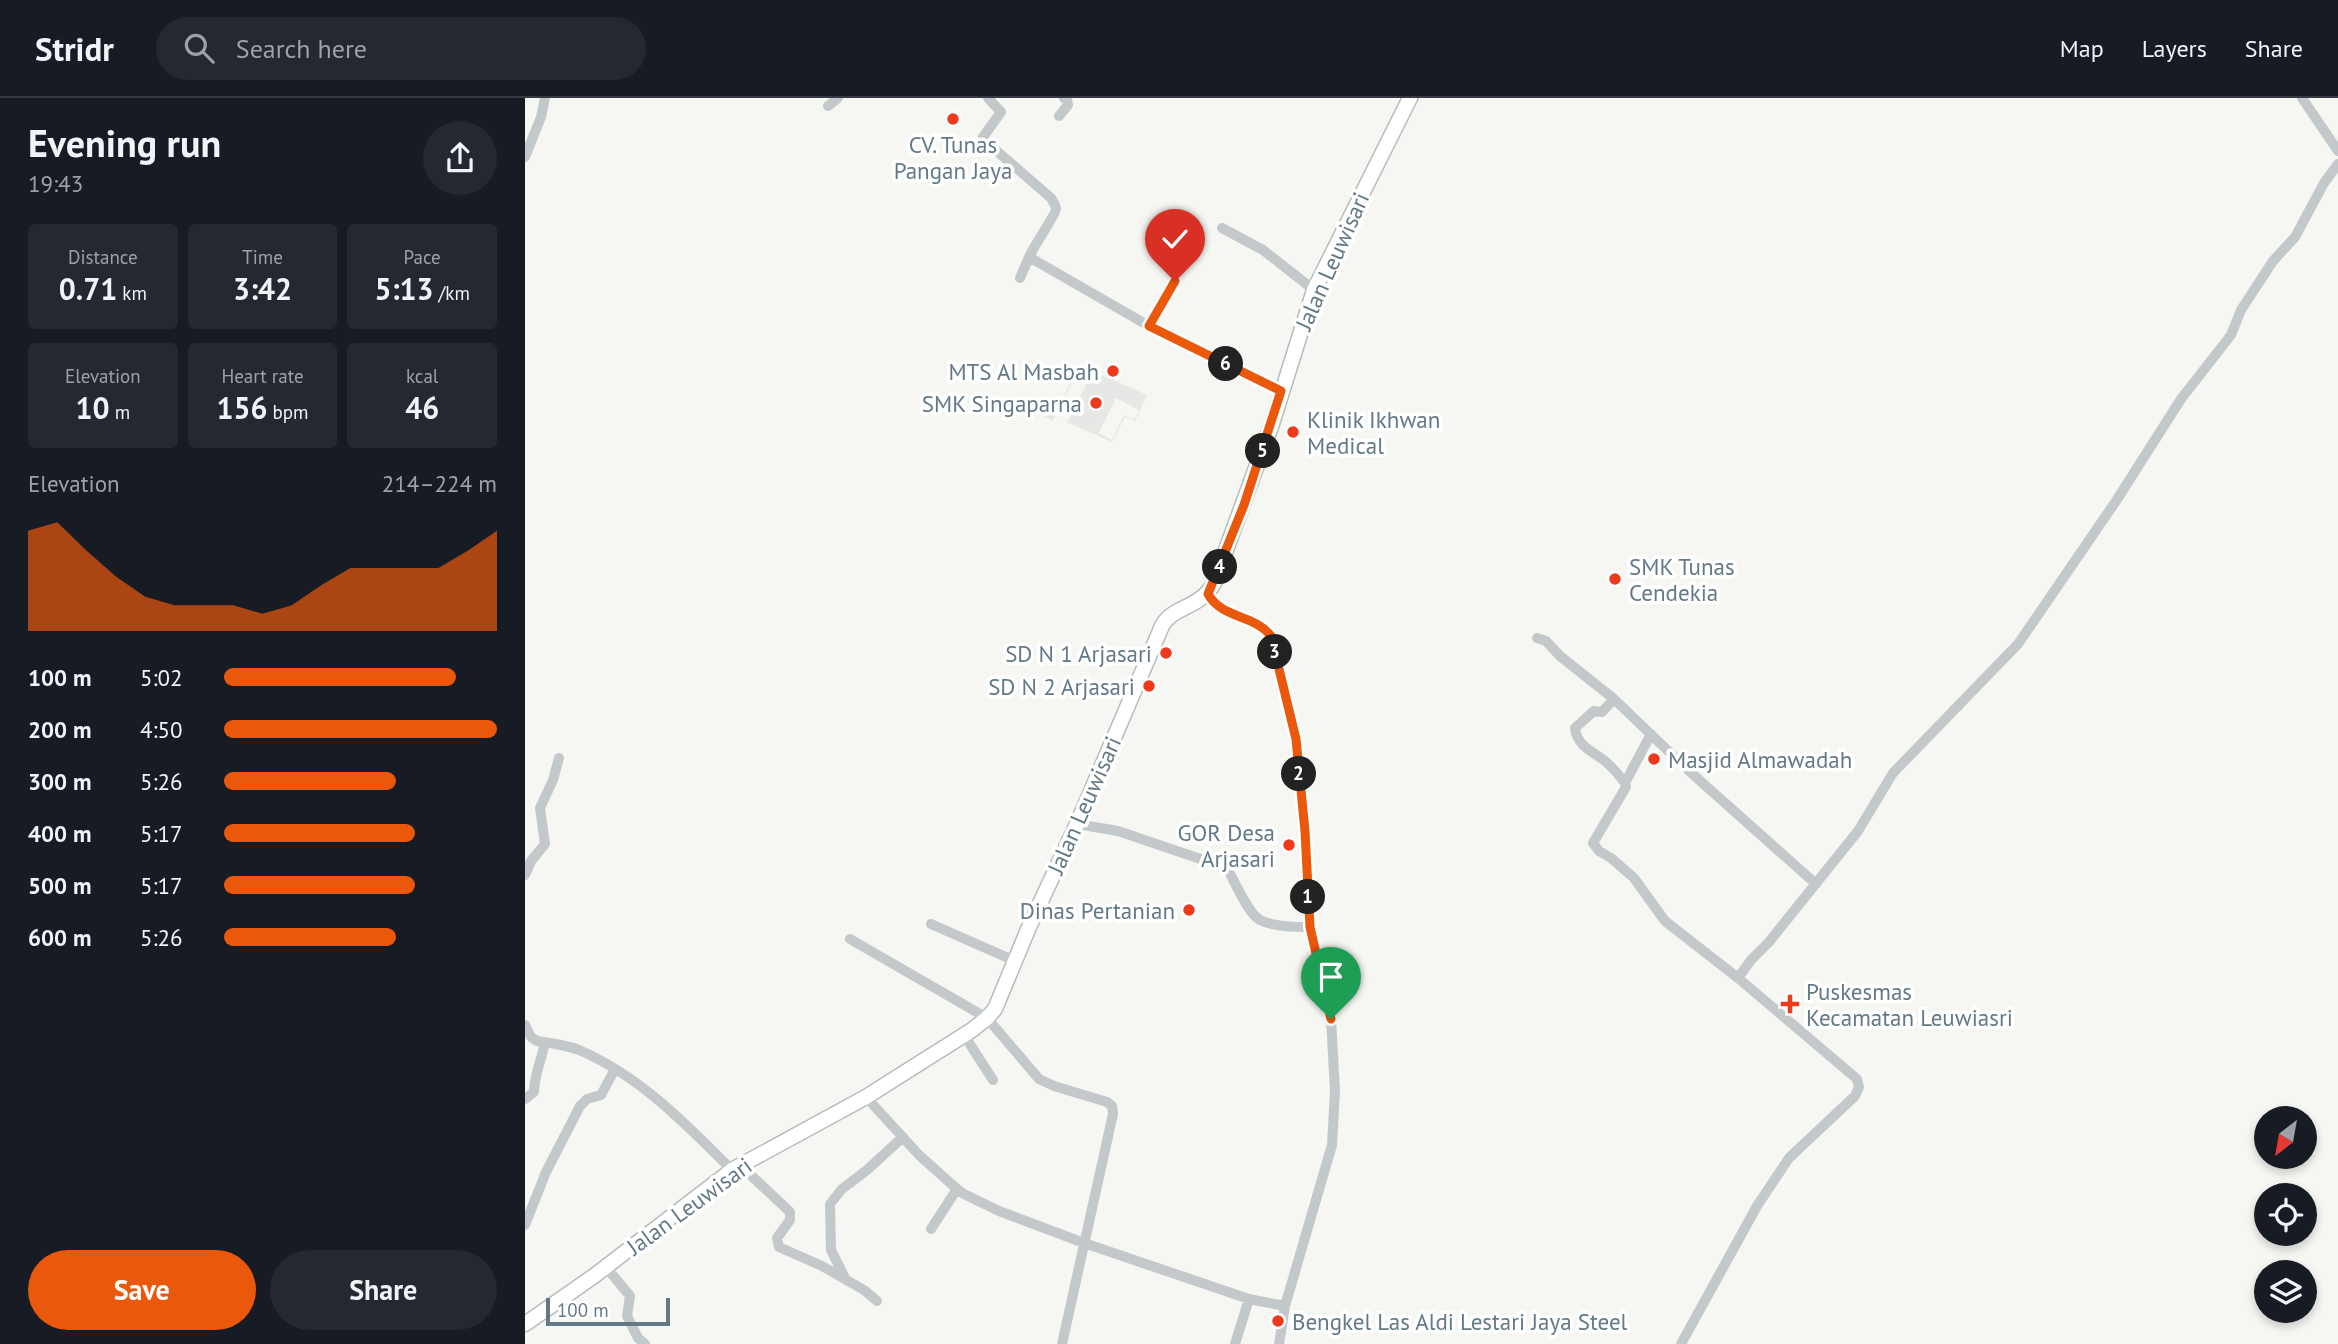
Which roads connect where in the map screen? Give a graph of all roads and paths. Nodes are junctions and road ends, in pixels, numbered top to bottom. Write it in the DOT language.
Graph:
graph roads {
  1 [pos="545,98"];
  2 [pos="838,98"];
  3 [pos="988,98"];
  4 [pos="1064,98"];
  5 [pos="1410,98"];
  6 [pos="2302,98"];
  7 [pos="828,106"];
  8 [pos="1059,116"];
  9 [pos="2338,151"];
  10 [pos="525,157"];
  11 [pos="2338,164"];
  12 [pos="1222,228"];
  13 [pos="1029,257"];
  14 [pos="1020,278"];
  15 [pos="1175,281"];
  16 [pos="1314,290"];
  17 [pos="1149,326"];
  18 [pos="1281,391"];
  19 [pos="1208,594"];
  20 [pos="1537,638"];
  21 [pos="1614,699"];
  22 [pos="1651,734"];
  23 [pos="559,758"];
  24 [pos="1625,783"];
  25 [pos="1077,824"];
  26 [pos="525,875"];
  27 [pos="1816,884"];
  28 [pos="931,924"];
  29 [pos="1310,927"];
  30 [pos="850,939"];
  31 [pos="1015,961"];
  32 [pos="1738,978"];
  33 [pos="987,1018"];
  34 [pos="525,1025"];
  35 [pos="964,1035"];
  36 [pos="545,1042"];
  37 [pos="615,1069"];
  38 [pos="993,1080"];
  39 [pos="866,1097"];
  40 [pos="525,1099"];
  41 [pos="903,1137"];
  42 [pos="736,1167"];
  43 [pos="957,1189"];
  44 [pos="525,1224"];
  45 [pos="930,1229"];
  46 [pos="1084,1242"];
  47 [pos="606,1267"];
  48 [pos="846,1280"];
  49 [pos="1249,1299"];
  50 [pos="877,1301"];
  51 [pos="1285,1306"];
  52 [pos="525,1324"];
  53 [pos="645,1344"];
  54 [pos="1062,1344"];
  55 [pos="1235,1344"];
  56 [pos="1279,1344"];
  57 [pos="1681,1344"];
  1 -- 10 [label="street"];
  2 -- 7 [label="street"];
  3 -- 13 [label="street"];
  4 -- 8 [label="street"];
  5 -- 16 [label="main road, Jalan Leuwisari"];
  6 -- 9 [label="street"];
  11 -- 27 [label="street"];
  12 -- 16 [label="street"];
  13 -- 14 [label="street"];
  13 -- 17 [label="street"];
  15 -- 17 [label="street"];
  16 -- 18 [label="main road, Jalan Leuwisari"];
  17 -- 18 [label="street"];
  18 -- 19 [label="main road, Jalan Leuwisari"];
  19 -- 25 [label="main road, Jalan Leuwisari"];
  19 -- 29 [label="street"];
  20 -- 21 [label="street"];
  21 -- 22 [label="street"];
  21 -- 24 [label="street"];
  22 -- 24 [label="street"];
  22 -- 27 [label="street"];
  23 -- 26 [label="street"];
  24 -- 32 [label="street"];
  25 -- 29 [label="street"];
  25 -- 31 [label="main road, Jalan Leuwisari"];
  27 -- 32 [label="street"];
  28 -- 31 [label="street"];
  29 -- 51 [label="street"];
  30 -- 33 [label="street"];
  31 -- 33 [label="main road, Jalan Leuwisari"];
  32 -- 57 [label="street"];
  33 -- 35 [label="main road, Jalan Leuwisari"];
  33 -- 46 [label="street"];
  34 -- 36 [label="street"];
  35 -- 38 [label="street"];
  35 -- 39 [label="main road, Jalan Leuwisari"];
  36 -- 37 [label="street"];
  36 -- 40 [label="street"];
  37 -- 42 [label="street"];
  37 -- 44 [label="street"];
  39 -- 41 [label="street"];
  39 -- 42 [label="main road, Jalan Leuwisari"];
  41 -- 43 [label="street"];
  41 -- 48 [label="street"];
  42 -- 47 [label="main road, Jalan Leuwisari"];
  42 -- 48 [label="street"];
  43 -- 45 [label="street"];
  43 -- 46 [label="street"];
  46 -- 49 [label="street"];
  46 -- 54 [label="street"];
  47 -- 52 [label="main road, Jalan Leuwisari"];
  47 -- 53 [label="street"];
  48 -- 50 [label="street"];
  49 -- 51 [label="street"];
  49 -- 55 [label="street"];
  51 -- 56 [label="street"];
}
